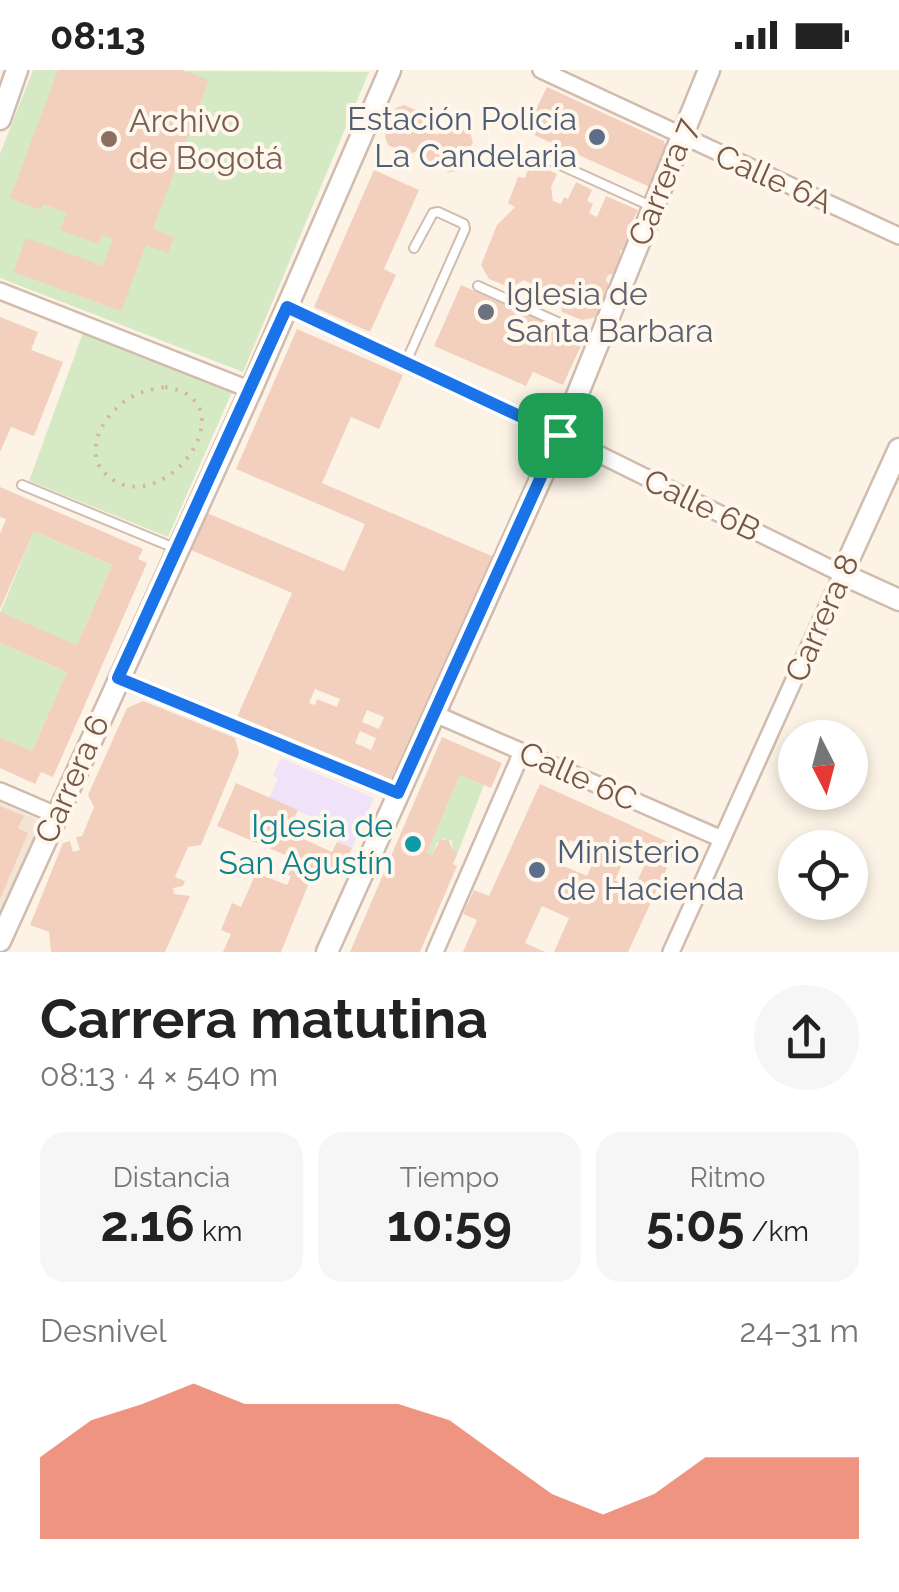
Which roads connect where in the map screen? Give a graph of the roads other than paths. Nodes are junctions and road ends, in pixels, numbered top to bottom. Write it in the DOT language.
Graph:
graph roads {
  1 [pos="18,70"];
  2 [pos="390,70"];
  3 [pos="541,70"];
  4 [pos="708,70"];
  5 [pos="0,119"];
  6 [pos="680,137"];
  7 [pos="543,157"];
  8 [pos="653,207"];
  9 [pos="899,236"];
  10 [pos="414,248"];
  11 [pos="478,286"];
  12 [pos="0,291"];
  13 [pos="287,307"];
  14 [pos="600,340"];
  15 [pos="406,362"];
  16 [pos="251,390"];
  17 [pos="560,435"];
  18 [pos="899,450"];
  19 [pos="22,485"];
  20 [pos="177,549"];
  21 [pos="842,574"];
  22 [pos="899,600"];
  23 [pos="118,678"];
  24 [pos="433,713"];
  25 [pos="522,752"];
  26 [pos="0,791"];
  27 [pos="398,793"];
  28 [pos="56,815"];
  29 [pos="722,838"];
  30 [pos="0,941"];
  31 [pos="327,952"];
  32 [pos="435,952"];
  33 [pos="672,952"];
  1 -- 5 [label="street"];
  2 -- 13 [label="street, Carrera 6"];
  3 -- 6 [label="street, Calle 6A"];
  4 -- 6 [label="street, Carrera 7"];
  6 -- 8 [label="street, Carrera 7"];
  6 -- 9 [label="street, Calle 6A"];
  7 -- 8 [label="lane"];
  8 -- 14 [label="street, Carrera 7"];
  10 -- 15 [label="lane"];
  11 -- 14 [label="lane"];
  12 -- 16 [label="street"];
  13 -- 15 [label="street, Calle 6B"];
  13 -- 16 [label="street, Carrera 6"];
  14 -- 17 [label="street, Carrera 7"];
  15 -- 17 [label="street, Calle 6B"];
  16 -- 20 [label="street, Carrera 6"];
  17 -- 21 [label="street, Calle 6B"];
  17 -- 24 [label="street, Carrera 7"];
  18 -- 21 [label="street, Carrera 8"];
  19 -- 20 [label="lane"];
  20 -- 23 [label="street, Carrera 6"];
  21 -- 22 [label="street, Calle 6B"];
  21 -- 29 [label="street, Carrera 8"];
  23 -- 27 [label="street"];
  23 -- 28 [label="street, Carrera 6"];
  24 -- 25 [label="street, Calle 6C"];
  24 -- 27 [label="street, Carrera 7"];
  25 -- 29 [label="street, Calle 6C"];
  25 -- 32 [label="street"];
  26 -- 28 [label="street"];
  27 -- 31 [label="street, Carrera 7"];
  28 -- 30 [label="street, Carrera 6"];
  29 -- 33 [label="street, Carrera 8"];
}
